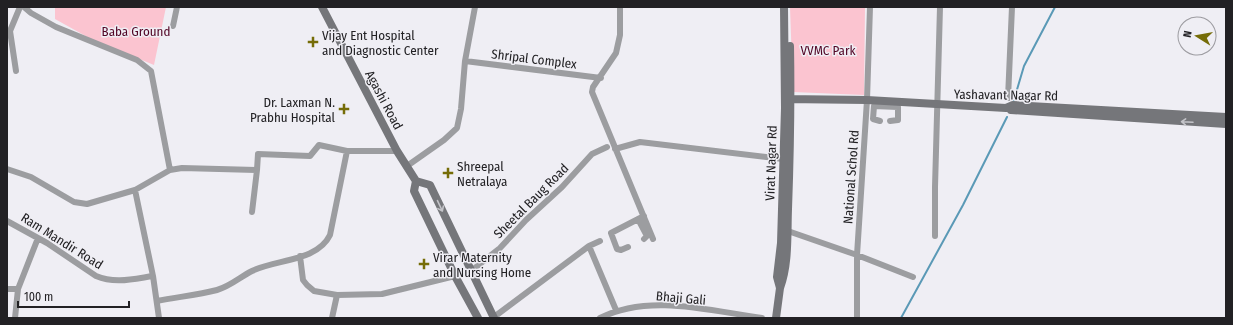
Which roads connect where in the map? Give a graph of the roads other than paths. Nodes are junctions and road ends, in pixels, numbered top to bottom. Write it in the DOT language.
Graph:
graph roads {
  1 [pos="20,7"];
  2 [pos="24,7"];
  3 [pos="177,7"];
  4 [pos="322,7"];
  5 [pos="475,7"];
  6 [pos="620,7"];
  7 [pos="784,7"];
  8 [pos="788,7"];
  9 [pos="870,7"];
  10 [pos="940,7"];
  11 [pos="1012,7"];
  12 [pos="173,26"];
  13 [pos="465,61"];
  14 [pos="16,71"];
  15 [pos="601,78"];
  16 [pos="1008,98"];
  17 [pos="788,99"];
  18 [pos="872,102"];
  19 [pos="937,105"];
  20 [pos="1006,108"];
  21 [pos="1226,117"];
  22 [pos="880,121"];
  23 [pos="890,121"];
  24 [pos="1226,124"];
  25 [pos="607,146"];
  26 [pos="615,149"];
  27 [pos="347,151"];
  28 [pos="397,151"];
  29 [pos="783,159"];
  30 [pos="407,166"];
  31 [pos="7,169"];
  32 [pos="170,170"];
  33 [pos="257,170"];
  34 [pos="416,181"];
  35 [pos="135,190"];
  36 [pos="252,212"];
  37 [pos="641,217"];
  38 [pos="7,221"];
  39 [pos="784,230"];
  40 [pos="936,236"];
  41 [pos="38,238"];
  42 [pos="644,239"];
  43 [pos="653,239"];
  44 [pos="600,241"];
  45 [pos="589,246"];
  46 [pos="628,247"];
  47 [pos="857,255"];
  48 [pos="300,256"];
  49 [pos="471,271"];
  50 [pos="153,276"];
  51 [pos="455,276"];
  52 [pos="913,277"];
  53 [pos="18,289"];
  54 [pos="7,290"];
  55 [pos="337,295"];
  56 [pos="157,301"];
  57 [pos="616,310"];
  58 [pos="15,318"];
  59 [pos="159,318"];
  60 [pos="332,318"];
  61 [pos="478,318"];
  62 [pos="494,318"];
  63 [pos="600,318"];
  64 [pos="762,318"];
  65 [pos="776,318"];
  66 [pos="857,318"];
  1 -- 14 [label="street"];
  2 -- 32 [label="street"];
  3 -- 12 [label="street"];
  4 -- 28 [label="street, Agashi Road"];
  5 -- 13 [label="street"];
  6 -- 15 [label="street"];
  7 -- 17 [label="street, Virat Nagar Rd"];
  8 -- 17 [label="street"];
  9 -- 18 [label="street, National Schol Rd"];
  10 -- 19 [label="street"];
  11 -- 16 [label="street"];
  13 -- 15 [label="street, Shripal Complex"];
  13 -- 30 [label="street"];
  15 -- 26 [label="street"];
  17 -- 18 [label="street, Yashavant Nagar Rd"];
  17 -- 29 [label="street, Virat Nagar Rd"];
  17 -- 39 [label="street"];
  18 -- 19 [label="street, Yashavant Nagar Rd"];
  18 -- 22 [label="street"];
  18 -- 23 [label="street"];
  18 -- 47 [label="street, National Schol Rd"];
  19 -- 20 [label="street, Yashavant Nagar Rd"];
  19 -- 40 [label="street"];
  20 -- 21 [label="street, Yashavant Nagar Rd"];
  24 -- 20 [label="street, one-way"];
  25 -- 49 [label="street, Sheetal Baug Road"];
  26 -- 29 [label="street"];
  26 -- 37 [label="street"];
  27 -- 28 [label="street"];
  27 -- 33 [label="street"];
  27 -- 48 [label="street"];
  28 -- 30 [label="street, Agashi Road"];
  29 -- 39 [label="street, Virat Nagar Rd"];
  30 -- 34 [label="street, Agashi Road"];
  31 -- 35 [label="street"];
  32 -- 33 [label="street"];
  32 -- 35 [label="street"];
  33 -- 36 [label="street"];
  34 -- 49 [label="street, one-way"];
  34 -- 51 [label="street, Agashi Road"];
  35 -- 50 [label="street"];
  37 -- 42 [label="street"];
  37 -- 43 [label="street"];
  37 -- 46 [label="street"];
  38 -- 41 [label="street, Ram Mandir Road"];
  39 -- 47 [label="street"];
  39 -- 65 [label="street, Virat Nagar Rd"];
  41 -- 50 [label="street, Ram Mandir Road"];
  41 -- 53 [label="street"];
  44 -- 45 [label="street"];
  45 -- 57 [label="street"];
  45 -- 62 [label="street"];
  47 -- 52 [label="street"];
  47 -- 66 [label="street, National Schol Rd"];
  48 -- 55 [label="street"];
  48 -- 56 [label="street"];
  49 -- 51 [label="street"];
  49 -- 62 [label="street"];
  50 -- 56 [label="street"];
  51 -- 55 [label="street"];
  51 -- 61 [label="street, Agashi Road"];
  53 -- 54 [label="street"];
  53 -- 58 [label="street"];
  55 -- 60 [label="street"];
  56 -- 59 [label="street"];
  57 -- 63 [label="street, Bhaji Gali"];
  57 -- 64 [label="street, Bhaji Gali"];
}
